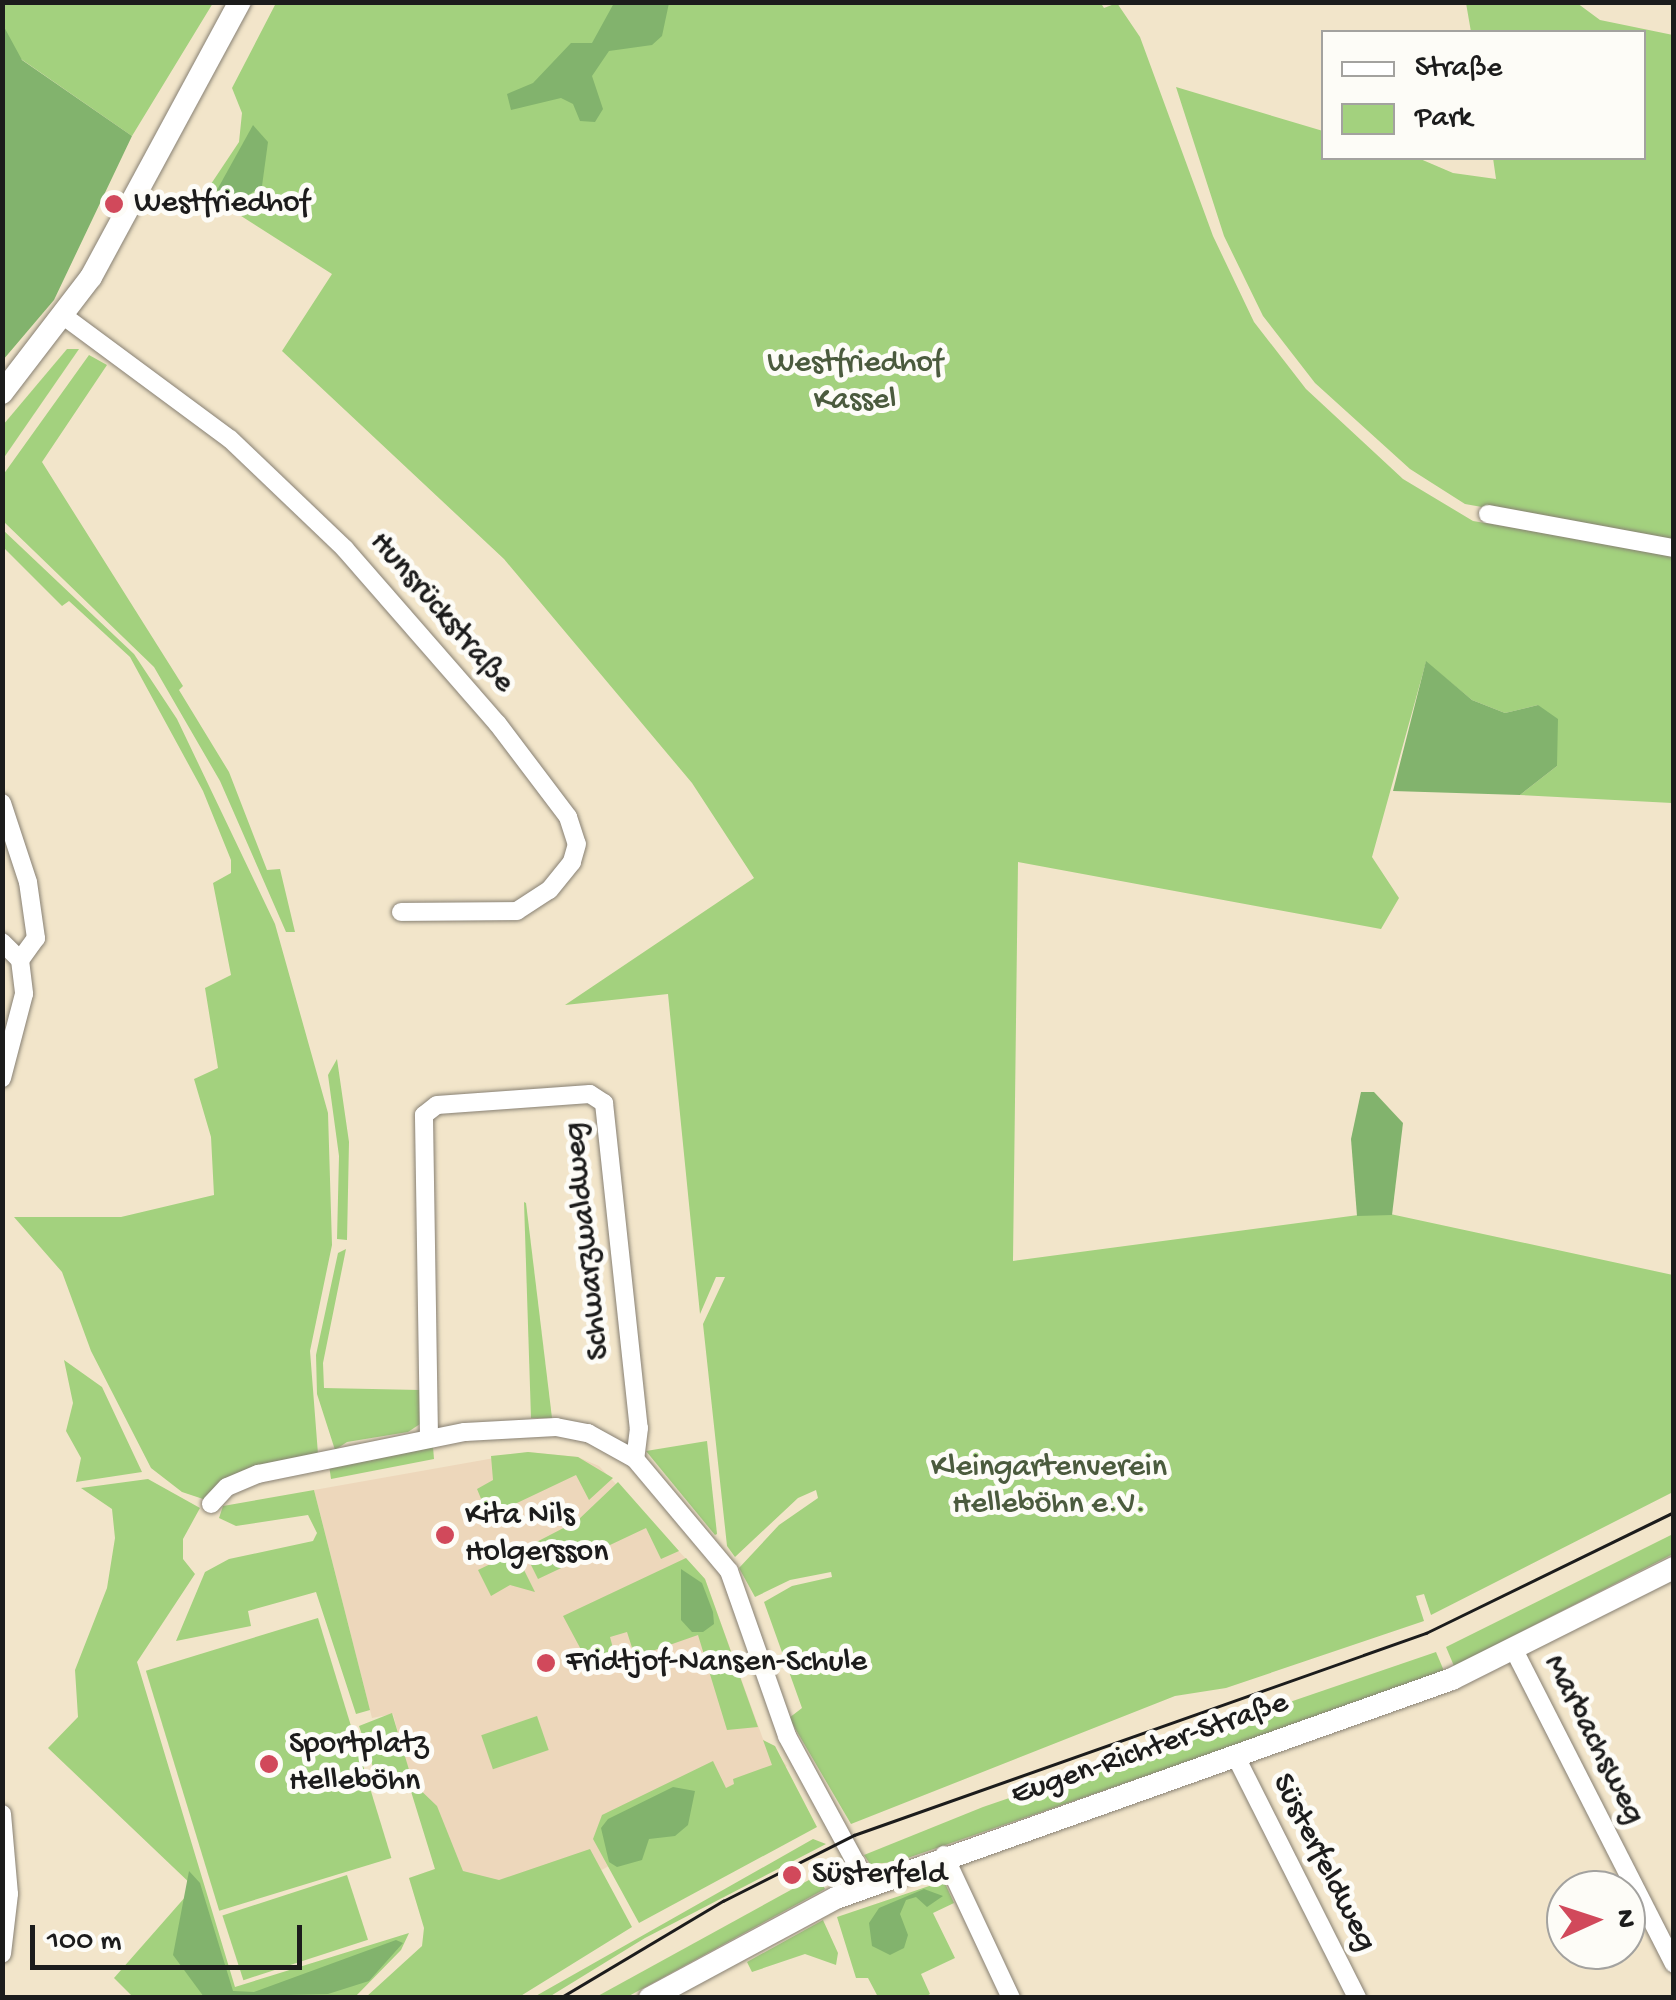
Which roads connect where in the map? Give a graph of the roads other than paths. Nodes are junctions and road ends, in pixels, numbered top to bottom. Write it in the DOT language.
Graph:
graph roads {
  1 [pos="240,2"];
  2 [pos="65,318"];
  3 [pos="2,393"];
  4 [pos="1488,514"];
  5 [pos="1674,548"];
  6 [pos="2,803"];
  7 [pos="401,912"];
  8 [pos="2,942"];
  9 [pos="20,960"];
  10 [pos="2,1078"];
  11 [pos="429,1436"];
  12 [pos="635,1458"];
  13 [pos="212,1504"];
  14 [pos="1674,1568"];
  15 [pos="1514,1650"];
  16 [pos="1235,1755"];
  17 [pos="2,1814"];
  18 [pos="944,1855"];
  19 [pos="868,1885"];
  20 [pos="2,1954"];
  21 [pos="1674,1964"];
  22 [pos="682,1989"];
  23 [pos="650,1998"];
  24 [pos="1012,1998"];
  25 [pos="1357,1998"];
  1 -- 2 [label="main road"];
  2 -- 3 [label="main road"];
  2 -- 7 [label="street, Hunsrückstraße"];
  4 -- 5 [label="street"];
  6 -- 9 [label="street"];
  8 -- 9 [label="street"];
  9 -- 10 [label="street"];
  11 -- 12 [label="street"];
  11 -- 12 [label="street, Schwarzwaldweg"];
  11 -- 13 [label="street"];
  12 -- 19 [label="street"];
  14 -- 15 [label="main road, Eugen-Richter-Straße"];
  15 -- 16 [label="main road, Eugen-Richter-Straße"];
  15 -- 21 [label="street, Marbachsweg"];
  16 -- 18 [label="main road, Eugen-Richter-Straße"];
  16 -- 25 [label="street, Süsterfeldweg"];
  17 -- 20 [label="street"];
  18 -- 19 [label="main road, Eugen-Richter-Straße"];
  18 -- 24 [label="street"];
  19 -- 22 [label="main road, Eugen-Richter-Straße"];
  22 -- 23 [label="main road, Eugen-Richter-Straße"];
}
